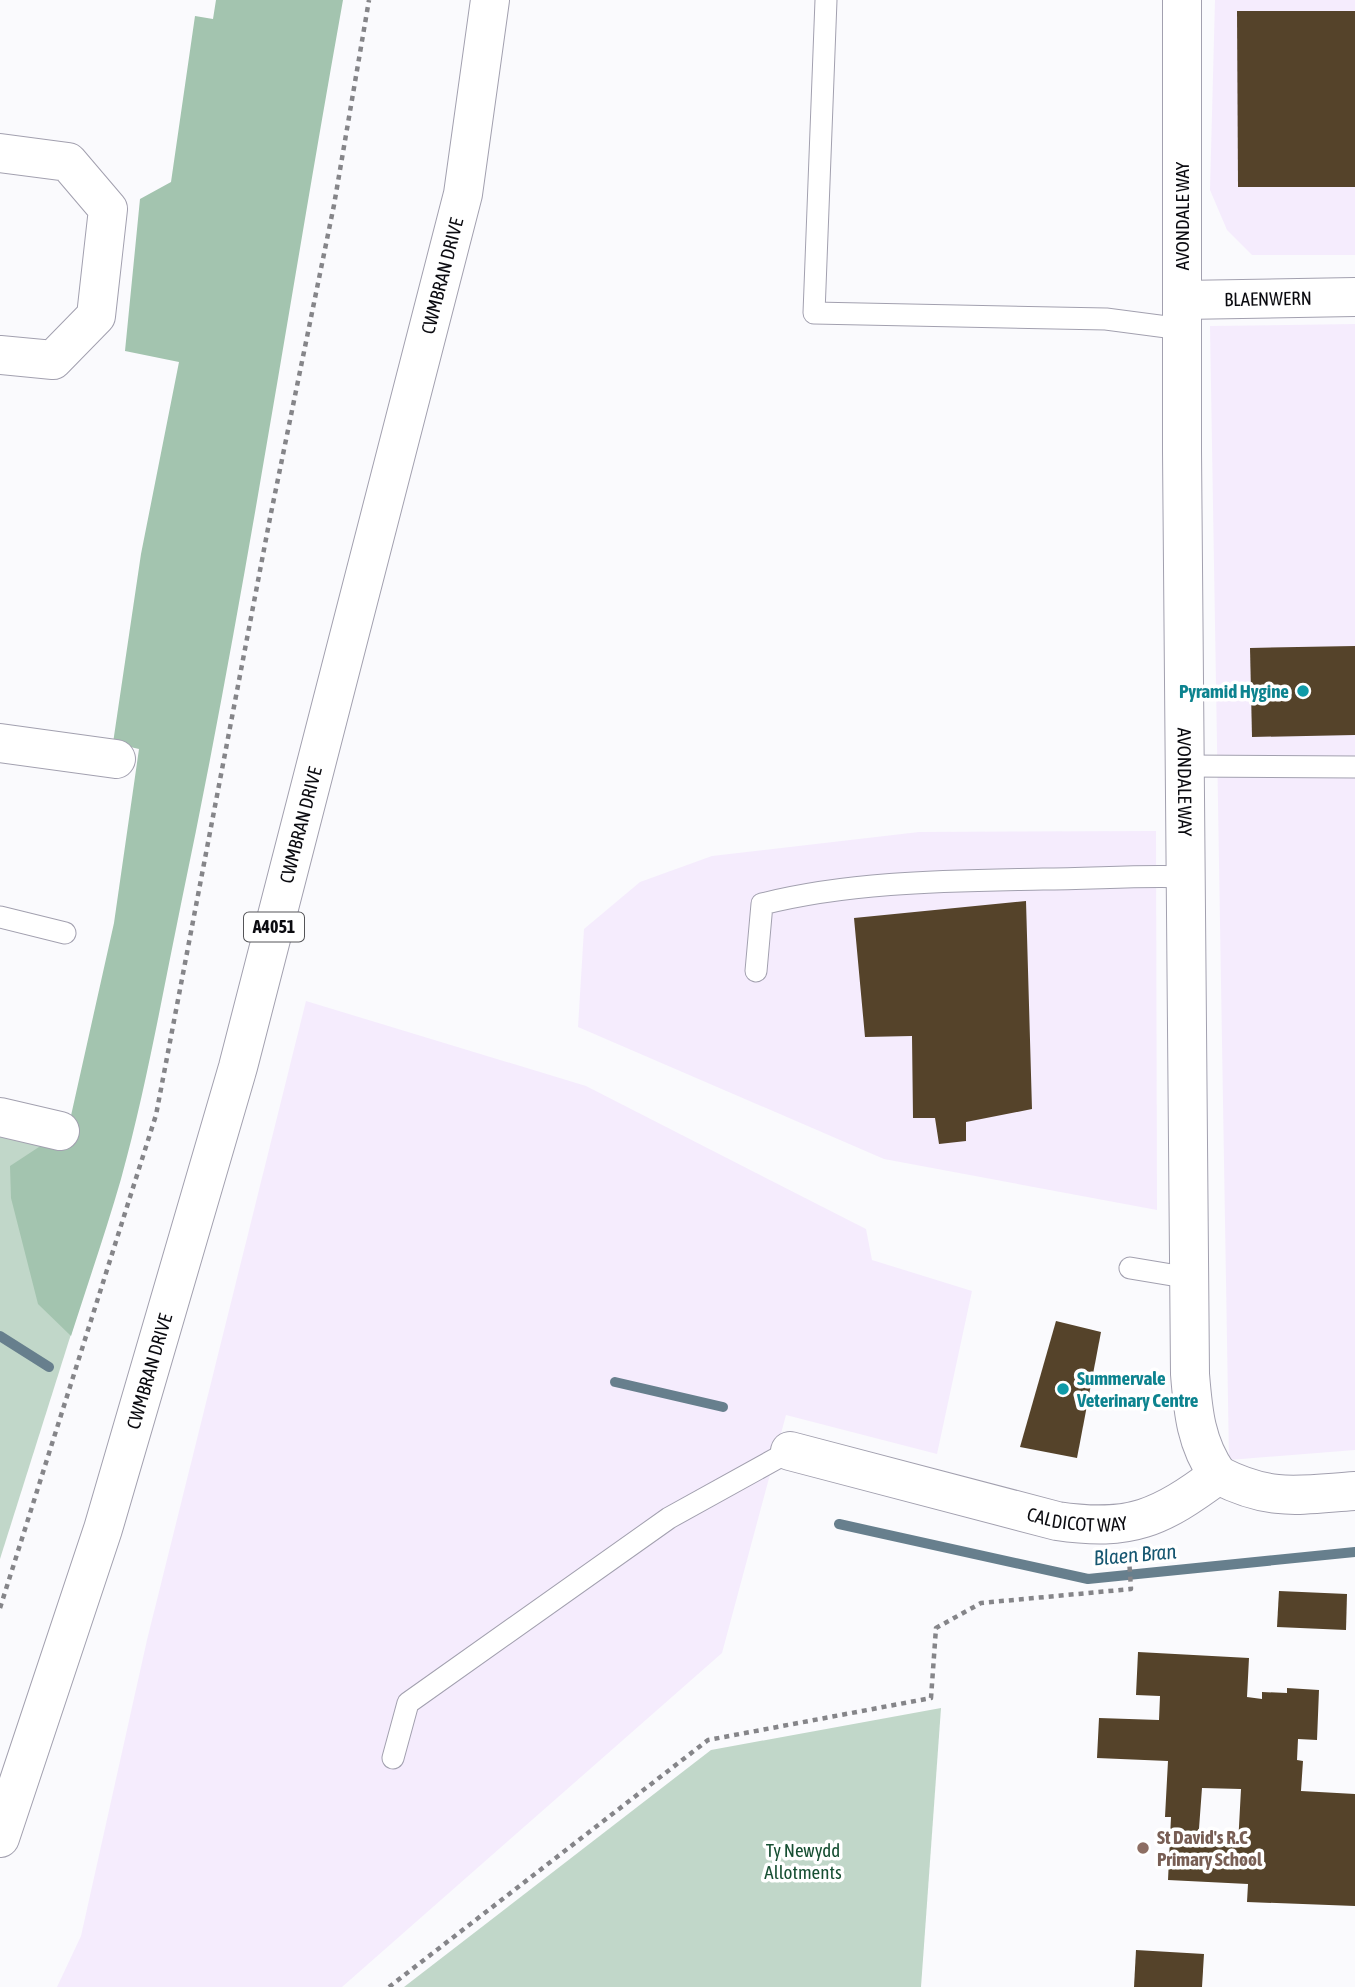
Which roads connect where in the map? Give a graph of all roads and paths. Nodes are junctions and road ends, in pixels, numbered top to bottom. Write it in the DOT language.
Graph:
graph roads {
  1 [pos="369,0"];
  2 [pos="490,0"];
  3 [pos="826,0"];
  4 [pos="1182,0"];
  5 [pos="0,153"];
  6 [pos="1355,297"];
  7 [pos="1182,315"];
  8 [pos="0,355"];
  9 [pos="0,743"];
  10 [pos="116,759"];
  11 [pos="1186,766"];
  12 [pos="1355,767"];
  13 [pos="1187,877"];
  14 [pos="0,917"];
  15 [pos="65,933"];
  16 [pos="756,971"];
  17 [pos="0,1117"];
  18 [pos="60,1131"];
  19 [pos="1130,1268"];
  20 [pos="1190,1278"];
  21 [pos="790,1451"];
  22 [pos="1218,1475"];
  23 [pos="1355,1491"];
  24 [pos="1128,1551"];
  25 [pos="0,1608"];
  26 [pos="393,1759"];
  27 [pos="0,1838"];
  28 [pos="389,1987"];
  1 -- 25 [label="path"];
  2 -- 27 [label="street, CWMBRAN DRIVE / A4051"];
  3 -- 7 [label="lane"];
  4 -- 7 [label="street, AVONDALE WAY"];
  5 -- 8 [label="street"];
  6 -- 7 [label="street, BLAENWERN"];
  7 -- 11 [label="street, AVONDALE WAY"];
  9 -- 10 [label="street"];
  11 -- 12 [label="lane"];
  11 -- 13 [label="street, AVONDALE WAY"];
  13 -- 16 [label="lane"];
  13 -- 20 [label="street, AVONDALE WAY"];
  14 -- 15 [label="lane"];
  17 -- 18 [label="street"];
  19 -- 20 [label="lane"];
  20 -- 22 [label="street, AVONDALE WAY"];
  21 -- 22 [label="street, CALDICOT WAY"];
  21 -- 26 [label="lane"];
  22 -- 23 [label="street"];
  24 -- 28 [label="path"];
}
